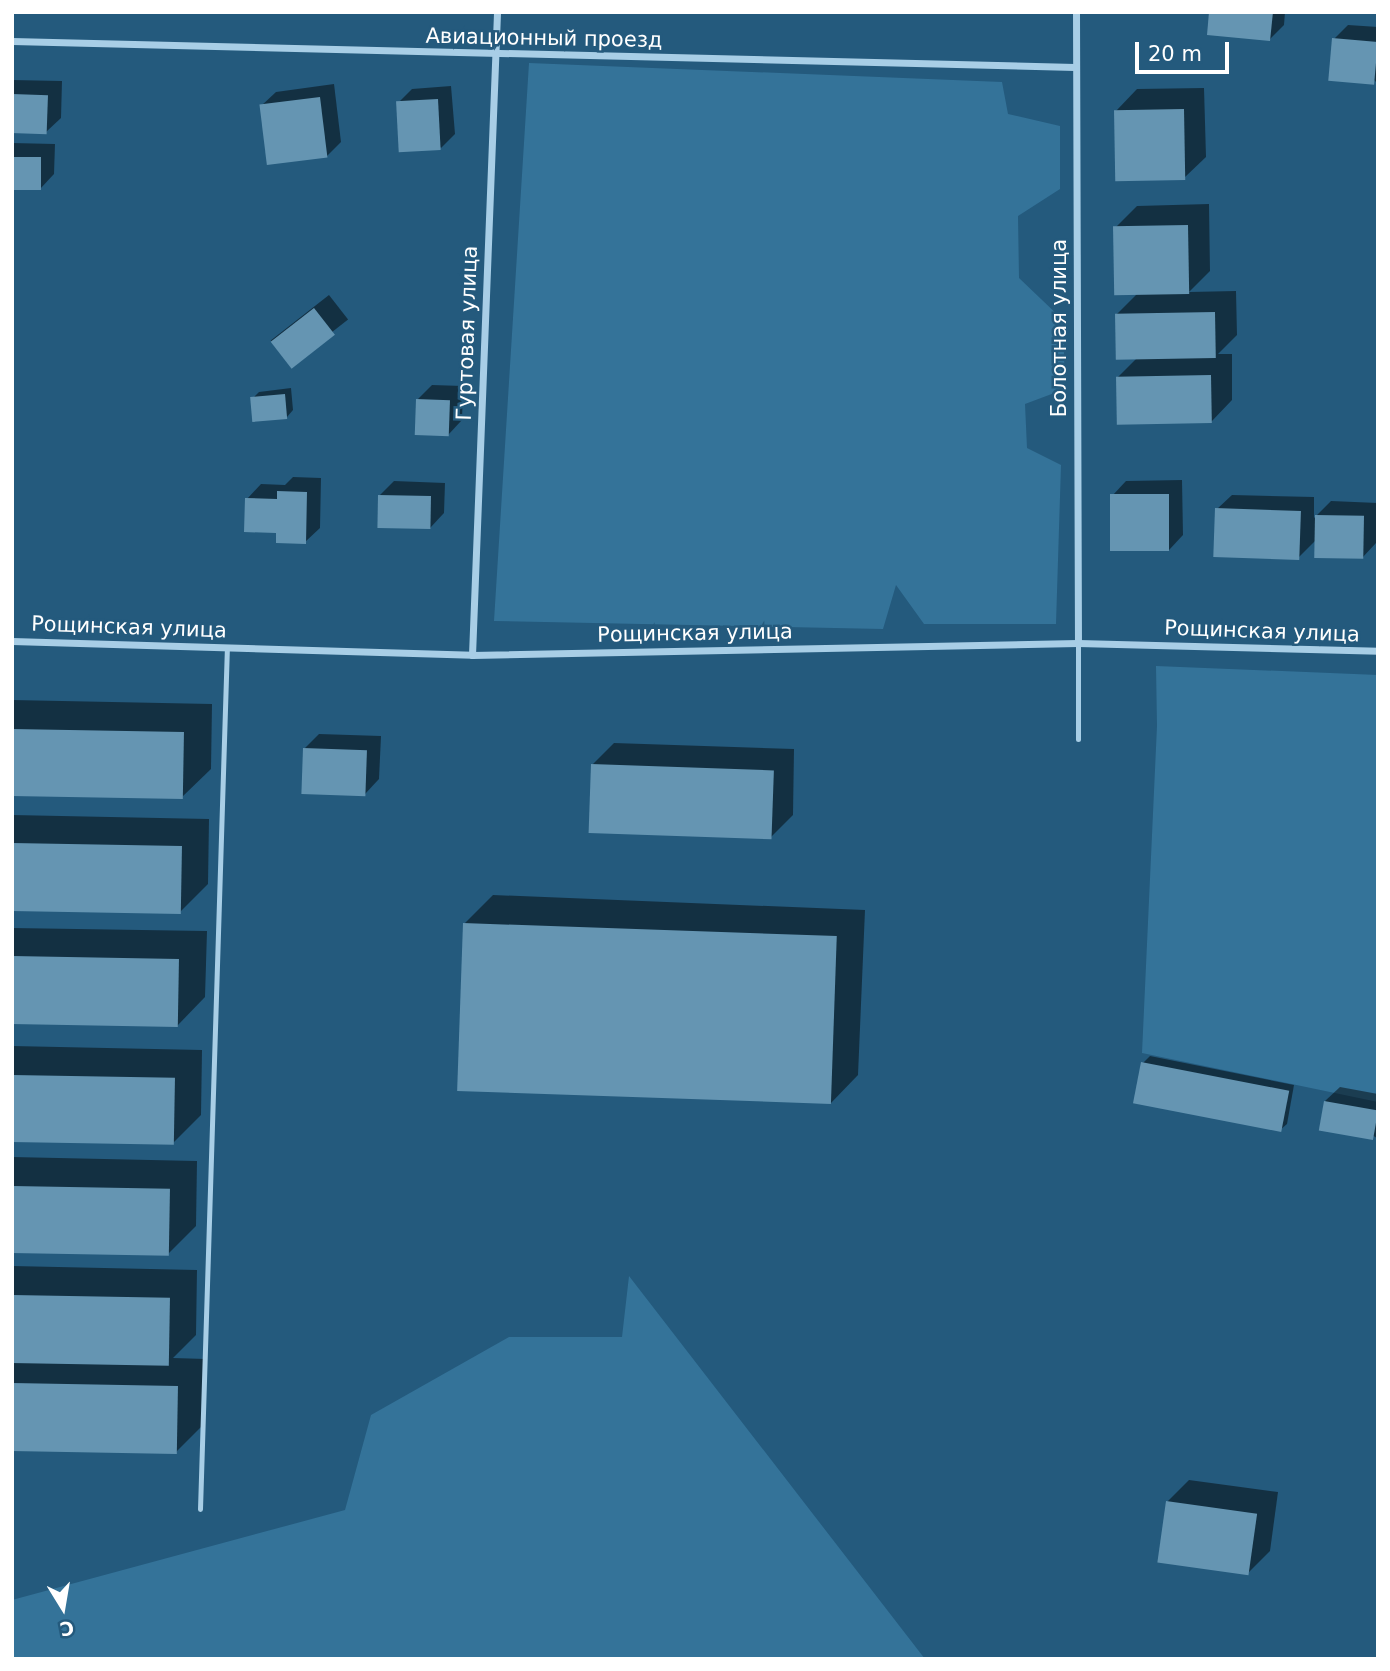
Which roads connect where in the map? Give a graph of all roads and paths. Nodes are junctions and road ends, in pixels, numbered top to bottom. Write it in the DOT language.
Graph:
graph roads {
  1 [pos="497,12"];
  2 [pos="1076,12"];
  3 [pos="12,41"];
  4 [pos="496,54"];
  5 [pos="1075,67"];
  6 [pos="12,640"];
  7 [pos="1078,643"];
  8 [pos="227,647"];
  9 [pos="1378,651"];
  10 [pos="472,655"];
  11 [pos="1078,739"];
  12 [pos="200,1509"];
  1 -- 4 [label="street, Гуртовая улица"];
  2 -- 5 [label="street, Болотная улица"];
  3 -- 4 [label="street, Авиационный проезд"];
  4 -- 5 [label="street, Авиационный проезд"];
  4 -- 10 [label="street, Гуртовая улица"];
  5 -- 7 [label="street, Болотная улица"];
  6 -- 8 [label="street, Рощинская улица"];
  7 -- 9 [label="street, Рощинская улица"];
  7 -- 10 [label="street, Рощинская улица"];
  7 -- 11 [label="lane"];
  8 -- 10 [label="street, Рощинская улица"];
  8 -- 12 [label="lane"];
}
